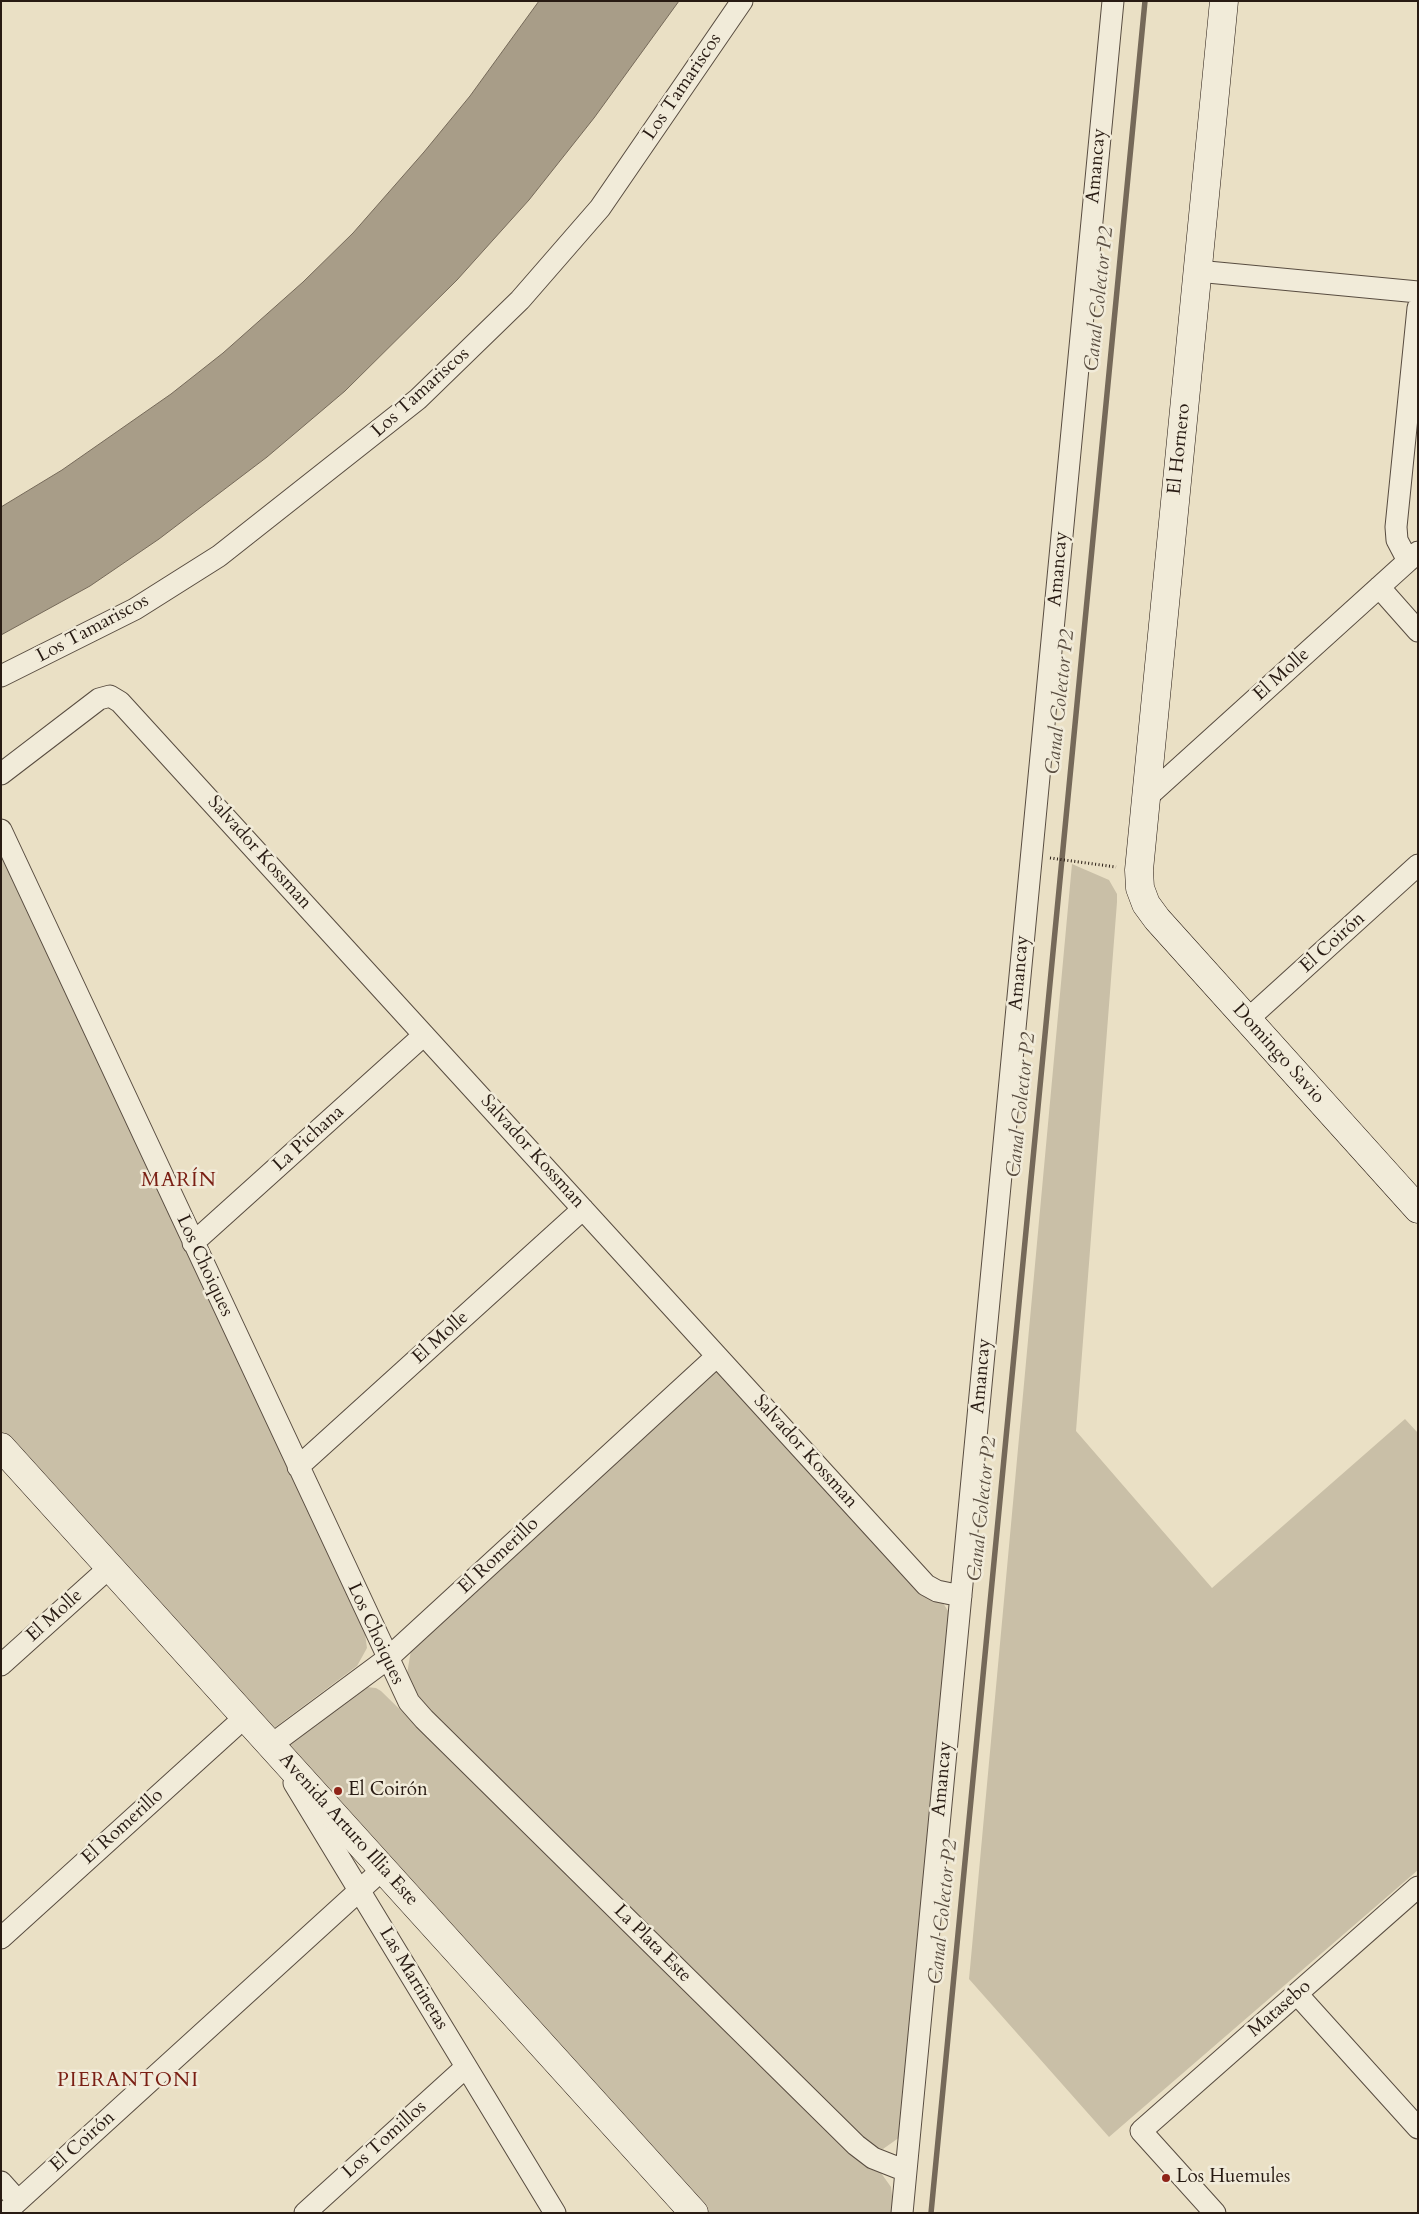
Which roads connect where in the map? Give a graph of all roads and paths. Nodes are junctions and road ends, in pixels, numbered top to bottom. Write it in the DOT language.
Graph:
graph roads {
  1 [pos="742,1"];
  2 [pos="1113,1"];
  3 [pos="1224,1"];
  4 [pos="1197,271"];
  5 [pos="1418,292"];
  6 [pos="1418,308"];
  7 [pos="1413,557"];
  8 [pos="1379,587"];
  9 [pos="1418,630"];
  10 [pos="1,676"];
  11 [pos="1,774"];
  12 [pos="1146,798"];
  13 [pos="1,830"];
  14 [pos="1041,857"];
  15 [pos="1418,865"];
  16 [pos="1139,870"];
  17 [pos="1142,896"];
  18 [pos="1247,1020"];
  19 [pos="424,1035"];
  20 [pos="1413,1195"];
  21 [pos="583,1209"];
  22 [pos="193,1242"];
  23 [pos="718,1356"];
  24 [pos="1,1447"];
  25 [pos="298,1467"];
  26 [pos="110,1567"];
  27 [pos="961,1596"];
  28 [pos="387,1659"];
  29 [pos="1,1665"];
  30 [pos="409,1702"];
  31 [pos="245,1717"];
  32 [pos="271,1745"];
  33 [pos="384,1870"];
  34 [pos="1418,1886"];
  35 [pos="360,1891"];
  36 [pos="1,1938"];
  37 [pos="1296,1994"];
  38 [pos="466,2067"];
  39 [pos="1418,2128"];
  40 [pos="906,2172"];
  41 [pos="1,2182"];
  42 [pos="12,2207"];
  43 [pos="305,2213"];
  44 [pos="554,2213"];
  45 [pos="694,2213"];
  46 [pos="902,2213"];
  47 [pos="1215,2213"];
  1 -- 10 [label="street, Los Tamariscos"];
  2 -- 27 [label="street, Amancay"];
  3 -- 4 [label="street, El Hornero"];
  4 -- 5 [label="street"];
  4 -- 12 [label="street, El Hornero"];
  6 -- 7 [label="street"];
  7 -- 8 [label="street, El Molle"];
  8 -- 9 [label="street"];
  8 -- 12 [label="street, El Molle"];
  11 -- 19 [label="street, Salvador Kossman"];
  12 -- 16 [label="street, El Hornero"];
  13 -- 22 [label="street, Los Choiques"];
  14 -- 16 [label="path"];
  15 -- 18 [label="street, El Coirón"];
  16 -- 17 [label="street, El Hornero"];
  17 -- 18 [label="street, Domingo Savio"];
  18 -- 20 [label="street, Domingo Savio"];
  19 -- 21 [label="street, Salvador Kossman"];
  19 -- 22 [label="street, La Pichana"];
  21 -- 23 [label="street, Salvador Kossman"];
  21 -- 25 [label="street, El Molle"];
  22 -- 25 [label="street, Los Choiques"];
  23 -- 27 [label="street, Salvador Kossman"];
  23 -- 28 [label="street, El Romerillo"];
  24 -- 26 [label="street, Avenida Arturo Illia Este"];
  25 -- 28 [label="street, Los Choiques"];
  26 -- 29 [label="street, El Molle"];
  26 -- 31 [label="street, Avenida Arturo Illia Este"];
  27 -- 40 [label="street, Amancay"];
  28 -- 30 [label="street, Los Choiques"];
  28 -- 32 [label="street, El Romerillo"];
  30 -- 40 [label="street, La Plata Este"];
  31 -- 32 [label="street, Avenida Arturo Illia Este"];
  31 -- 36 [label="street, El Romerillo"];
  32 -- 33 [label="street, Avenida Arturo Illia Este"];
  32 -- 35 [label="street, Las Martinetas"];
  33 -- 35 [label="street, El Coirón"];
  33 -- 45 [label="street, Avenida Arturo Illia Este"];
  34 -- 37 [label="street, Matasebo"];
  35 -- 38 [label="street, Las Martinetas"];
  35 -- 42 [label="street, El Coirón"];
  37 -- 39 [label="street"];
  37 -- 47 [label="street, Matasebo"];
  38 -- 43 [label="street, Los Tomillos"];
  38 -- 44 [label="street, Las Martinetas"];
  40 -- 46 [label="street, Amancay"];
  41 -- 42 [label="street"];
}
